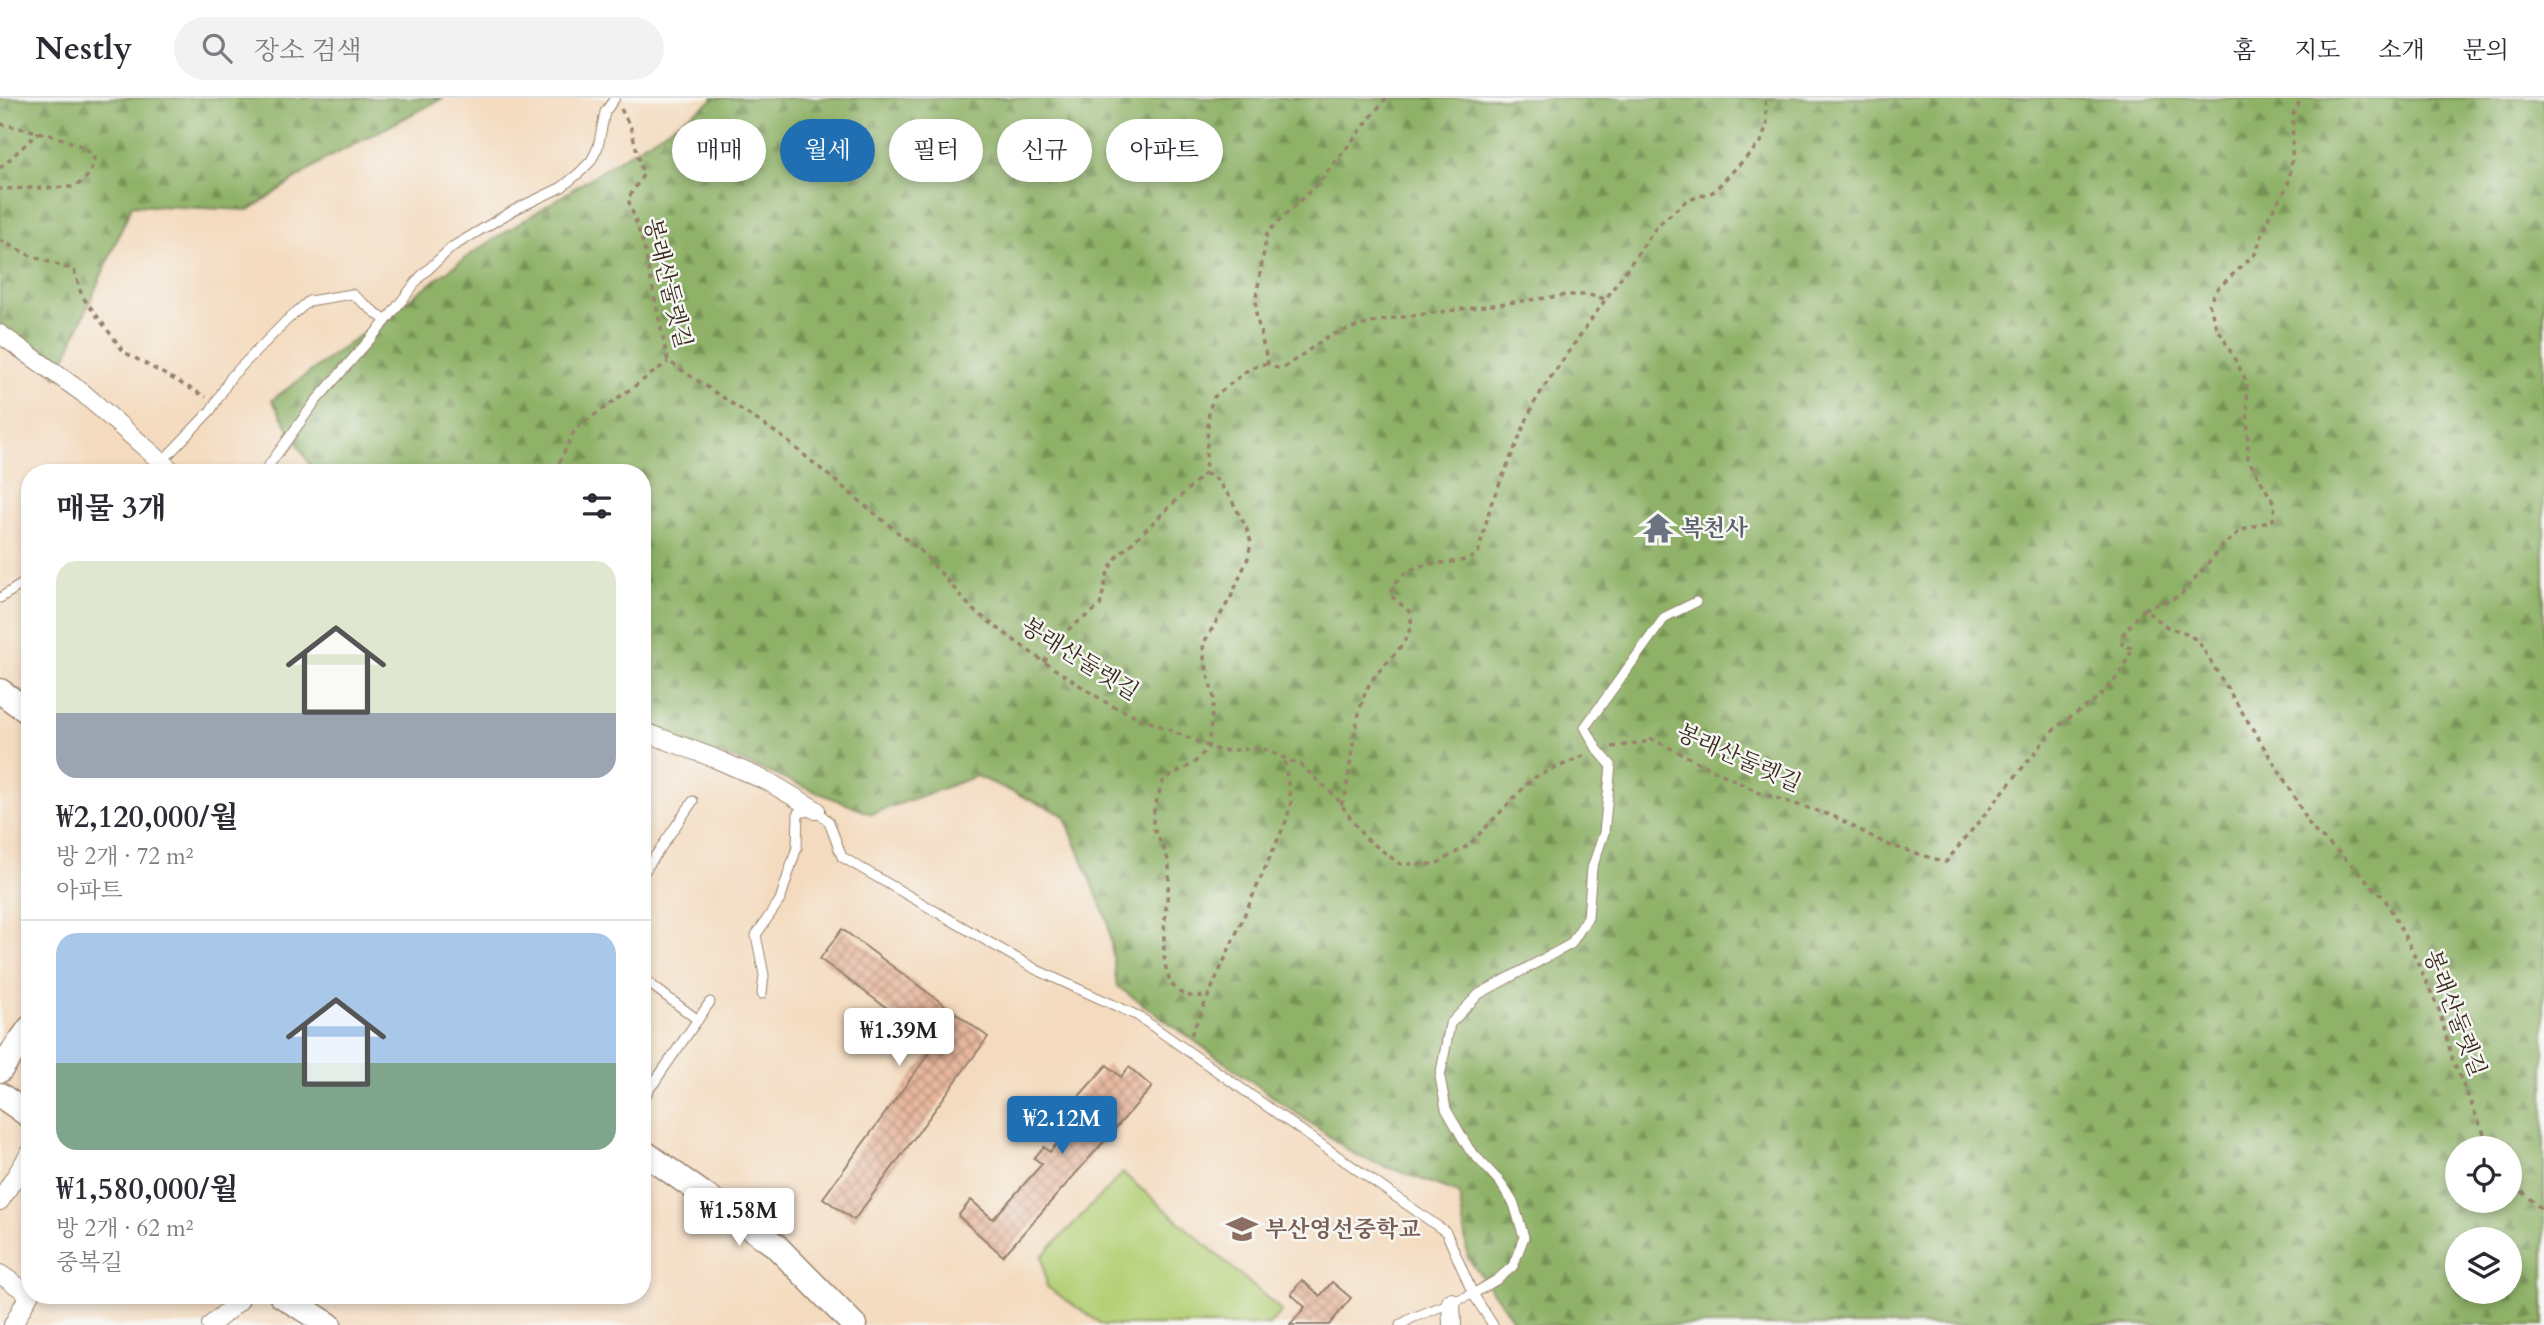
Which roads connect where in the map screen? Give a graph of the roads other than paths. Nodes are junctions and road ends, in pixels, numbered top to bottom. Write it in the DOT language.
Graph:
graph roads {
  1 [pos="615,98"];
  2 [pos="386,321"];
  3 [pos="0,334"];
  4 [pos="157,464"];
  5 [pos="166,464"];
  6 [pos="270,464"];
  7 [pos="21,585"];
  8 [pos="0,598"];
  9 [pos="1696,602"];
  10 [pos="0,691"];
  11 [pos="21,706"];
  12 [pos="651,734"];
  13 [pos="693,801"];
  14 [pos="816,810"];
  15 [pos="651,862"];
  16 [pos="651,985"];
  17 [pos="762,994"];
  18 [pos="710,1002"];
  19 [pos="698,1020"];
  20 [pos="21,1041"];
  21 [pos="0,1070"];
  22 [pos="651,1079"];
  23 [pos="655,1082"];
  24 [pos="651,1088"];
  25 [pos="0,1095"];
  26 [pos="21,1110"];
  27 [pos="651,1157"];
  28 [pos="21,1167"];
  29 [pos="0,1201"];
  30 [pos="0,1274"];
  31 [pos="21,1288"];
  32 [pos="1473,1294"];
  33 [pos="1451,1302"];
  34 [pos="24,1304"];
  35 [pos="236,1304"];
  36 [pos="295,1304"];
  37 [pos="13,1325"];
  38 [pos="211,1325"];
  39 [pos="329,1325"];
  40 [pos="854,1325"];
  41 [pos="1400,1325"];
  42 [pos="1452,1325"];
  43 [pos="1493,1325"];
  1 -- 2 [label="lane"];
  2 -- 5 [label="lane"];
  2 -- 6 [label="lane"];
  3 -- 4 [label="street"];
  7 -- 8 [label="lane"];
  9 -- 32 [label="lane"];
  10 -- 11 [label="street"];
  12 -- 14 [label="street"];
  13 -- 15 [label="lane"];
  14 -- 17 [label="lane"];
  14 -- 32 [label="lane"];
  16 -- 19 [label="lane"];
  18 -- 19 [label="lane"];
  19 -- 23 [label="lane"];
  20 -- 21 [label="street"];
  22 -- 23 [label="lane"];
  23 -- 24 [label="lane"];
  25 -- 26 [label="street"];
  27 -- 40 [label="street"];
  28 -- 29 [label="street"];
  30 -- 31 [label="street"];
  32 -- 33 [label="lane"];
  32 -- 43 [label="lane"];
  33 -- 41 [label="lane"];
  33 -- 42 [label="street"];
  34 -- 37 [label="street"];
  35 -- 38 [label="street"];
  36 -- 39 [label="street"];
}
